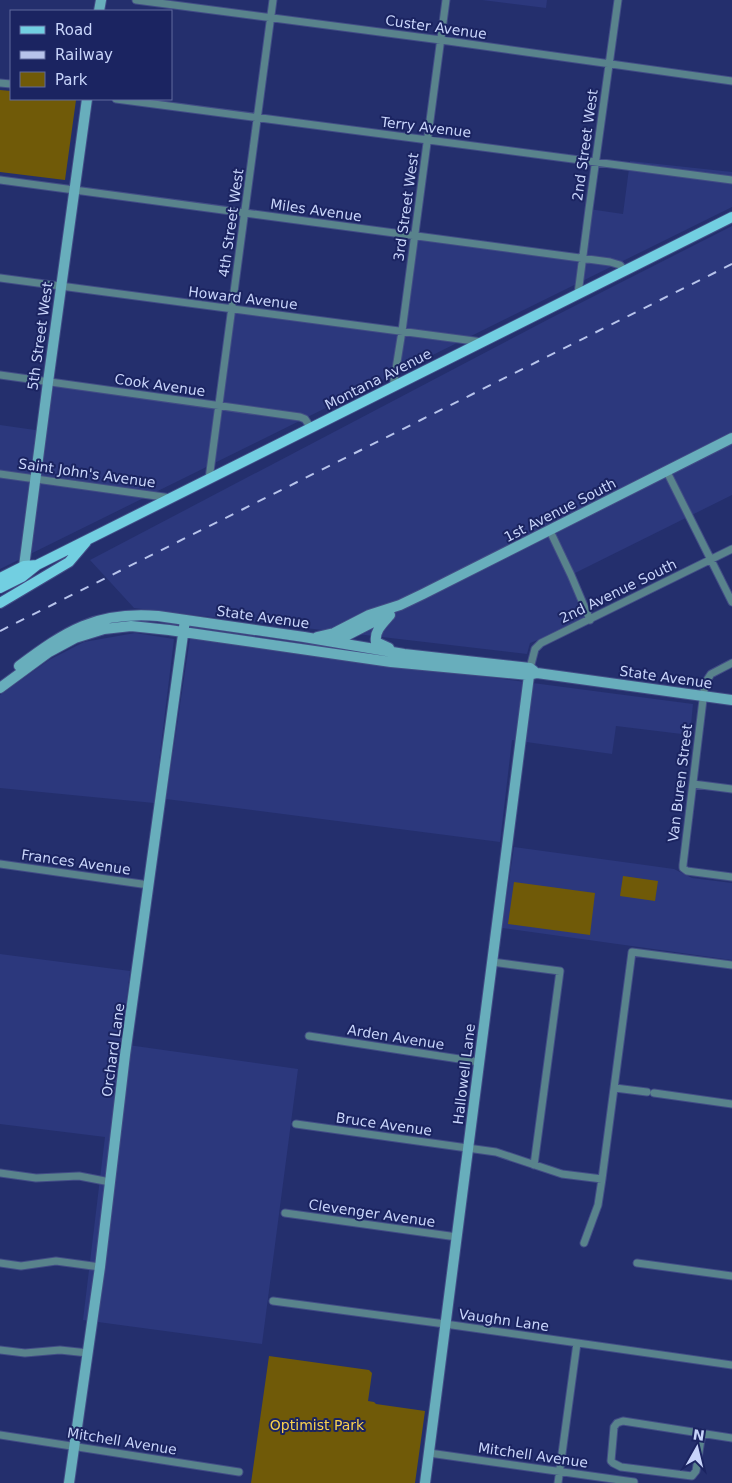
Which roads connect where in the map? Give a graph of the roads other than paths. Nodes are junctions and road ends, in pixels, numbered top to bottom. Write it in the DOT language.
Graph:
graph roads {
  1 [pos="136,0"];
  2 [pos="273,0"];
  3 [pos="446,0"];
  4 [pos="618,0"];
  5 [pos="270,18"];
  6 [pos="441,40"];
  7 [pos="609,64"];
  8 [pos="732,82"];
  9 [pos="88,100"];
  10 [pos="124,100"];
  11 [pos="257,117"];
  12 [pos="428,139"];
  13 [pos="595,162"];
  14 [pos="0,180"];
  15 [pos="732,180"];
  16 [pos="74,190"];
  17 [pos="244,213"];
  18 [pos="732,217"];
  19 [pos="415,236"];
  20 [pos="583,258"];
  21 [pos="625,271"];
  22 [pos="0,278"];
  23 [pos="61,286"];
  24 [pos="578,294"];
  25 [pos="232,309"];
  26 [pos="402,331"];
  27 [pos="482,342"];
  28 [pos="0,375"];
  29 [pos="48,382"];
  30 [pos="393,387"];
  31 [pos="219,406"];
  32 [pos="311,428"];
  33 [pos="732,438"];
  34 [pos="667,472"];
  35 [pos="0,474"];
  36 [pos="36,478"];
  37 [pos="209,479"];
  38 [pos="171,498"];
  39 [pos="550,531"];
  40 [pos="93,537"];
  41 [pos="732,549"];
  42 [pos="710,560"];
  43 [pos="37,565"];
  44 [pos="24,566"];
  45 [pos="22,577"];
  46 [pos="0,578"];
  47 [pos="0,588"];
  48 [pos="732,602"];
  49 [pos="0,603"];
  50 [pos="400,604"];
  51 [pos="185,620"];
  52 [pos="590,620"];
  53 [pos="183,632"];
  54 [pos="310,638"];
  55 [pos="244,641"];
  56 [pos="334,642"];
  57 [pos="404,654"];
  58 [pos="732,663"];
  59 [pos="532,672"];
  60 [pos="0,680"];
  61 [pos="0,688"];
  62 [pos="703,696"];
  63 [pos="732,700"];
  64 [pos="693,784"];
  65 [pos="732,789"];
  66 [pos="0,864"];
  67 [pos="732,877"];
  68 [pos="149,885"];
  69 [pos="492,962"];
  70 [pos="732,965"];
  71 [pos="309,1036"];
  72 [pos="479,1062"];
  73 [pos="615,1088"];
  74 [pos="732,1104"];
  75 [pos="296,1124"];
  76 [pos="468,1149"];
  77 [pos="534,1164"];
  78 [pos="0,1173"];
  79 [pos="602,1179"];
  80 [pos="110,1182"];
  81 [pos="285,1213"];
  82 [pos="457,1237"];
  83 [pos="584,1243"];
  84 [pos="0,1263"];
  85 [pos="637,1263"];
  86 [pos="100,1267"];
  87 [pos="732,1276"];
  88 [pos="272,1301"];
  89 [pos="445,1324"];
  90 [pos="577,1343"];
  91 [pos="0,1350"];
  92 [pos="88,1353"];
  93 [pos="732,1365"];
  94 [pos="702,1433"];
  95 [pos="0,1435"];
  96 [pos="732,1438"];
  97 [pos="75,1446"];
  98 [pos="429,1453"];
  99 [pos="239,1472"];
  100 [pos="560,1472"];
  101 [pos="634,1482"];
  102 [pos="69,1483"];
  103 [pos="424,1483"];
  104 [pos="558,1483"];
  1 -- 5 [label="street, Custer Avenue"];
  2 -- 5 [label="street, 4th Street West"];
  3 -- 6 [label="street, 3rd Street West"];
  4 -- 7 [label="street, 2nd Street West"];
  5 -- 6 [label="street, Custer Avenue"];
  5 -- 11 [label="street, 4th Street West"];
  6 -- 7 [label="street, Custer Avenue"];
  6 -- 12 [label="street, 3rd Street West"];
  7 -- 8 [label="street, Custer Avenue"];
  7 -- 13 [label="street, 2nd Street West"];
  9 -- 16 [label="street, 5th Street West"];
  10 -- 11 [label="street, Terry Avenue"];
  11 -- 12 [label="street, Terry Avenue"];
  11 -- 17 [label="street, 4th Street West"];
  12 -- 13 [label="street, Terry Avenue"];
  12 -- 19 [label="street, 3rd Street West"];
  13 -- 15 [label="street, Terry Avenue"];
  13 -- 20 [label="street, 2nd Street West"];
  14 -- 16 [label="street, Miles Avenue"];
  16 -- 17 [label="street, Miles Avenue"];
  16 -- 23 [label="street, 5th Street West"];
  17 -- 19 [label="street, Miles Avenue"];
  17 -- 25 [label="street, 4th Street West"];
  18 -- 21 [label="main road, Montana Avenue"];
  19 -- 20 [label="street, Miles Avenue"];
  19 -- 26 [label="street, 3rd Street West"];
  20 -- 21 [label="street, Miles Avenue"];
  20 -- 24 [label="street, 2nd Street West"];
  21 -- 24 [label="main road, Montana Avenue"];
  22 -- 23 [label="street, Howard Avenue"];
  23 -- 25 [label="street, Howard Avenue"];
  23 -- 29 [label="street, 5th Street West"];
  24 -- 27 [label="main road, Montana Avenue"];
  25 -- 26 [label="street, Howard Avenue"];
  25 -- 31 [label="street, 4th Street West"];
  26 -- 27 [label="street, Howard Avenue"];
  26 -- 30 [label="street, 3rd Street West"];
  27 -- 30 [label="main road, Montana Avenue"];
  28 -- 29 [label="street, Cook Avenue"];
  29 -- 31 [label="street, Cook Avenue"];
  29 -- 36 [label="street, 5th Street West"];
  30 -- 32 [label="main road, Montana Avenue"];
  31 -- 32 [label="street, Cook Avenue"];
  31 -- 37 [label="street, 4th Street West"];
  32 -- 37 [label="main road, Montana Avenue"];
  33 -- 34 [label="street, 1st Avenue South"];
  34 -- 39 [label="street, 1st Avenue South"];
  34 -- 42 [label="street"];
  35 -- 36 [label="street, Saint John's Avenue"];
  36 -- 38 [label="street, Saint John's Avenue"];
  36 -- 44 [label="street, 5th Street West"];
  37 -- 38 [label="main road, Montana Avenue"];
  38 -- 40 [label="main road, Montana Avenue"];
  39 -- 50 [label="street, 1st Avenue South"];
  39 -- 52 [label="street"];
  40 -- 43 [label="main road, Montana Avenue"];
  40 -- 49 [label="main road"];
  41 -- 42 [label="street, 2nd Avenue South"];
  42 -- 48 [label="street"];
  42 -- 52 [label="street, 2nd Avenue South"];
  43 -- 44 [label="main road, Montana Avenue"];
  43 -- 45 [label="main road, Montana Avenue"];
  44 -- 45 [label="street, 5th Street West"];
  44 -- 46 [label="main road, Montana Avenue"];
  45 -- 47 [label="main road, Montana Avenue"];
  50 -- 54 [label="street, 1st Avenue South"];
  50 -- 56 [label="street, 1st Avenue South"];
  50 -- 57 [label="street"];
  51 -- 53 [label="street, Orchard Lane"];
  51 -- 54 [label="street, State Avenue"];
  51 -- 60 [label="street, State Avenue"];
  52 -- 59 [label="street, 2nd Avenue South"];
  53 -- 55 [label="street, State Avenue"];
  53 -- 61 [label="street, State Avenue"];
  53 -- 68 [label="street, Orchard Lane"];
  54 -- 56 [label="street, State Avenue"];
  55 -- 56 [label="street, 1st Avenue South"];
  55 -- 59 [label="street, State Avenue"];
  56 -- 57 [label="street, State Avenue"];
  57 -- 59 [label="street, State Avenue"];
  58 -- 62 [label="street, Van Buren Street"];
  59 -- 62 [label="street, State Avenue"];
  59 -- 69 [label="street, Hallowell Lane"];
  62 -- 63 [label="street, State Avenue"];
  62 -- 64 [label="street, Van Buren Street"];
  64 -- 65 [label="street"];
  64 -- 67 [label="street, Van Buren Street"];
  66 -- 68 [label="street, Frances Avenue"];
  68 -- 80 [label="street, Orchard Lane"];
  69 -- 72 [label="street, Hallowell Lane"];
  69 -- 77 [label="street"];
  70 -- 73 [label="street"];
  71 -- 72 [label="street, Arden Avenue"];
  72 -- 76 [label="street, Hallowell Lane"];
  73 -- 74 [label="street"];
  73 -- 79 [label="street"];
  75 -- 76 [label="street, Bruce Avenue"];
  76 -- 77 [label="street, Bruce Avenue"];
  76 -- 82 [label="street, Hallowell Lane"];
  77 -- 79 [label="street, Bruce Avenue"];
  78 -- 80 [label="street"];
  79 -- 83 [label="street"];
  80 -- 86 [label="street, Orchard Lane"];
  81 -- 82 [label="street, Clevenger Avenue"];
  82 -- 89 [label="street, Hallowell Lane"];
  84 -- 86 [label="street"];
  85 -- 87 [label="street"];
  86 -- 92 [label="street, Orchard Lane"];
  88 -- 89 [label="street, Vaughn Lane"];
  89 -- 90 [label="street, Vaughn Lane"];
  89 -- 98 [label="street, Hallowell Lane"];
  90 -- 93 [label="street, Vaughn Lane"];
  90 -- 100 [label="street"];
  91 -- 92 [label="street"];
  92 -- 97 [label="street, Orchard Lane"];
  94 -- 94 [label="street"];
  94 -- 96 [label="street"];
  95 -- 97 [label="street, Mitchell Avenue"];
  97 -- 99 [label="street, Mitchell Avenue"];
  97 -- 102 [label="street, Orchard Lane"];
  98 -- 100 [label="street, Mitchell Avenue"];
  98 -- 103 [label="street, Hallowell Lane"];
  100 -- 101 [label="street, Mitchell Avenue"];
  100 -- 104 [label="street"];
}
